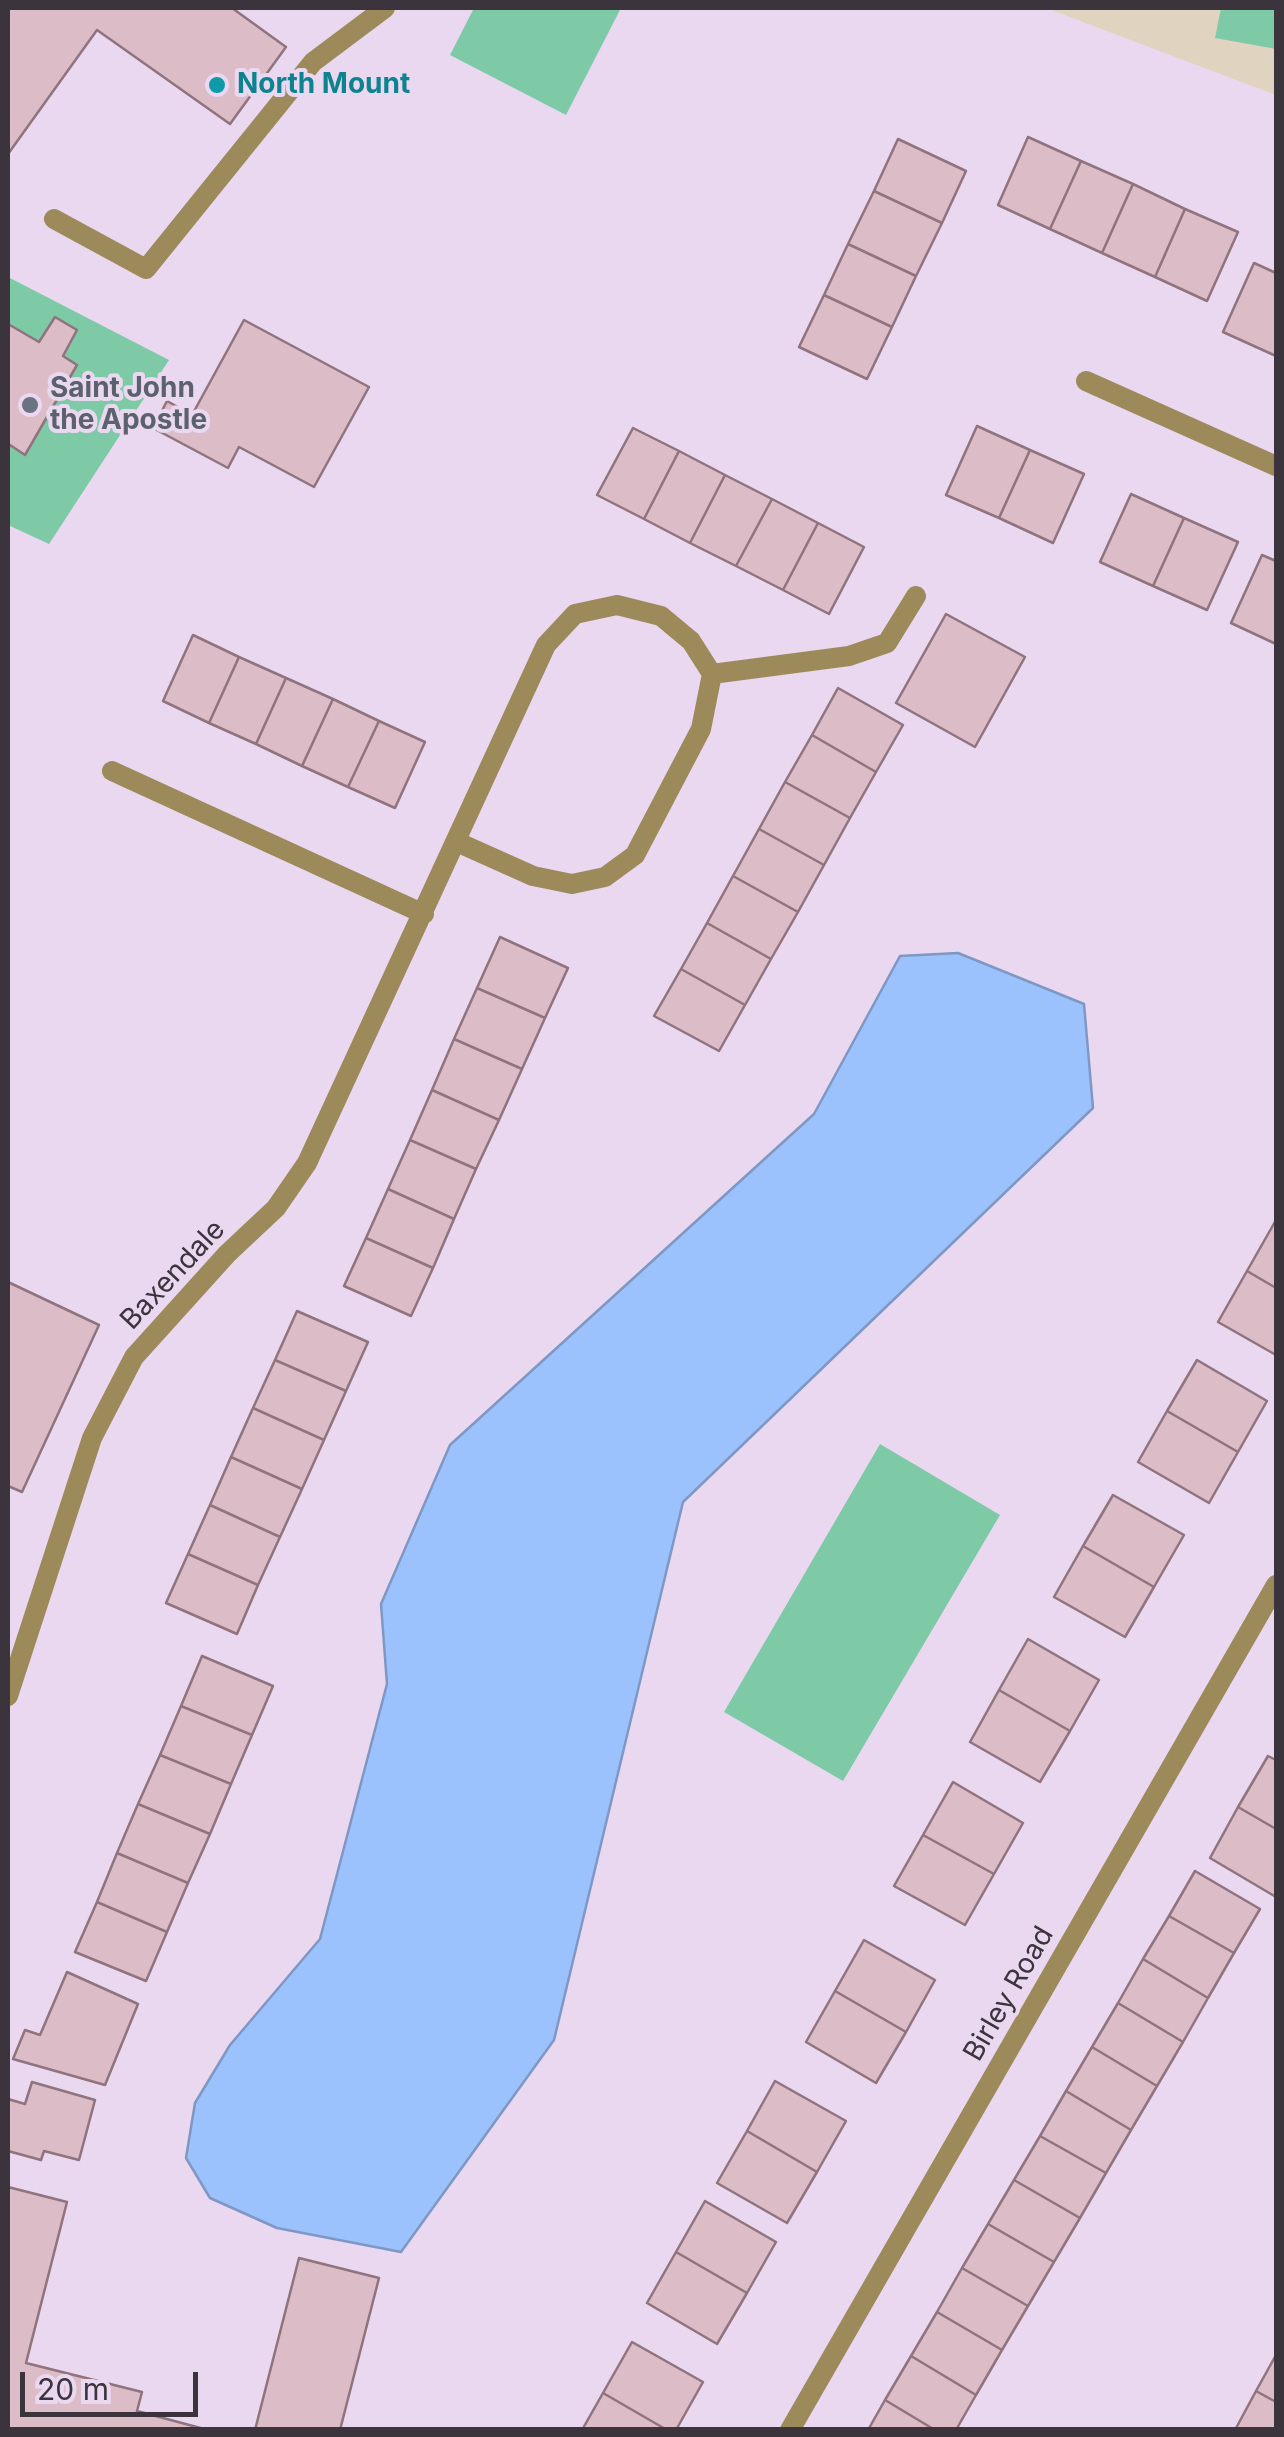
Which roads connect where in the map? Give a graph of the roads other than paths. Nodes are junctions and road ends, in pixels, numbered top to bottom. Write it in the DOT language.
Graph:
graph roads {
  1 [pos="385,8"];
  2 [pos="54,219"];
  3 [pos="1086,381"];
  4 [pos="1276,466"];
  5 [pos="916,596"];
  6 [pos="712,674"];
  7 [pos="112,771"];
  8 [pos="457,842"];
  9 [pos="424,914"];
  10 [pos="1276,1585"];
  11 [pos="8,1696"];
  12 [pos="790,2430"];
  1 -- 2 [label="street"];
  3 -- 4 [label="street"];
  5 -- 6 [label="street"];
  6 -- 8 [label="street"];
  6 -- 8 [label="street, Baxendale"];
  7 -- 9 [label="street"];
  8 -- 9 [label="street, Baxendale"];
  9 -- 11 [label="street, Baxendale"];
  10 -- 12 [label="street, Birley Road"];
}
